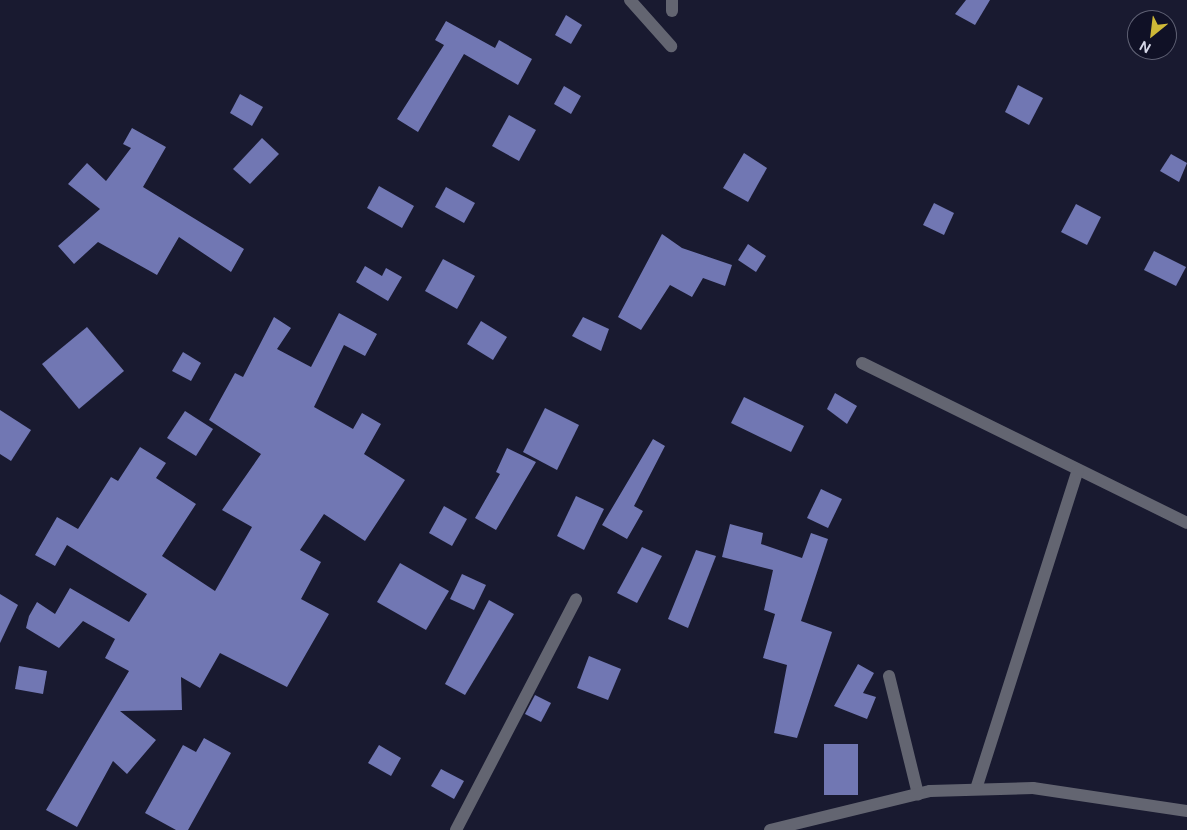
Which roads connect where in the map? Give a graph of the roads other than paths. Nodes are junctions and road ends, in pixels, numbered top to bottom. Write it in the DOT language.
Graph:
graph roads {
  1 [pos="630,0"];
  2 [pos="671,46"];
  3 [pos="862,363"];
  4 [pos="1078,470"];
  5 [pos="1187,523"];
  6 [pos="576,598"];
  7 [pos="889,676"];
  8 [pos="976,789"];
  9 [pos="918,794"];
  10 [pos="1187,810"];
  11 [pos="456,830"];
  12 [pos="770,830"];
  1 -- 2 [label="street"];
  3 -- 4 [label="street"];
  4 -- 5 [label="street"];
  4 -- 8 [label="street"];
  6 -- 11 [label="street"];
  7 -- 9 [label="street"];
  8 -- 9 [label="street"];
  8 -- 10 [label="street"];
  9 -- 12 [label="street"];
}
